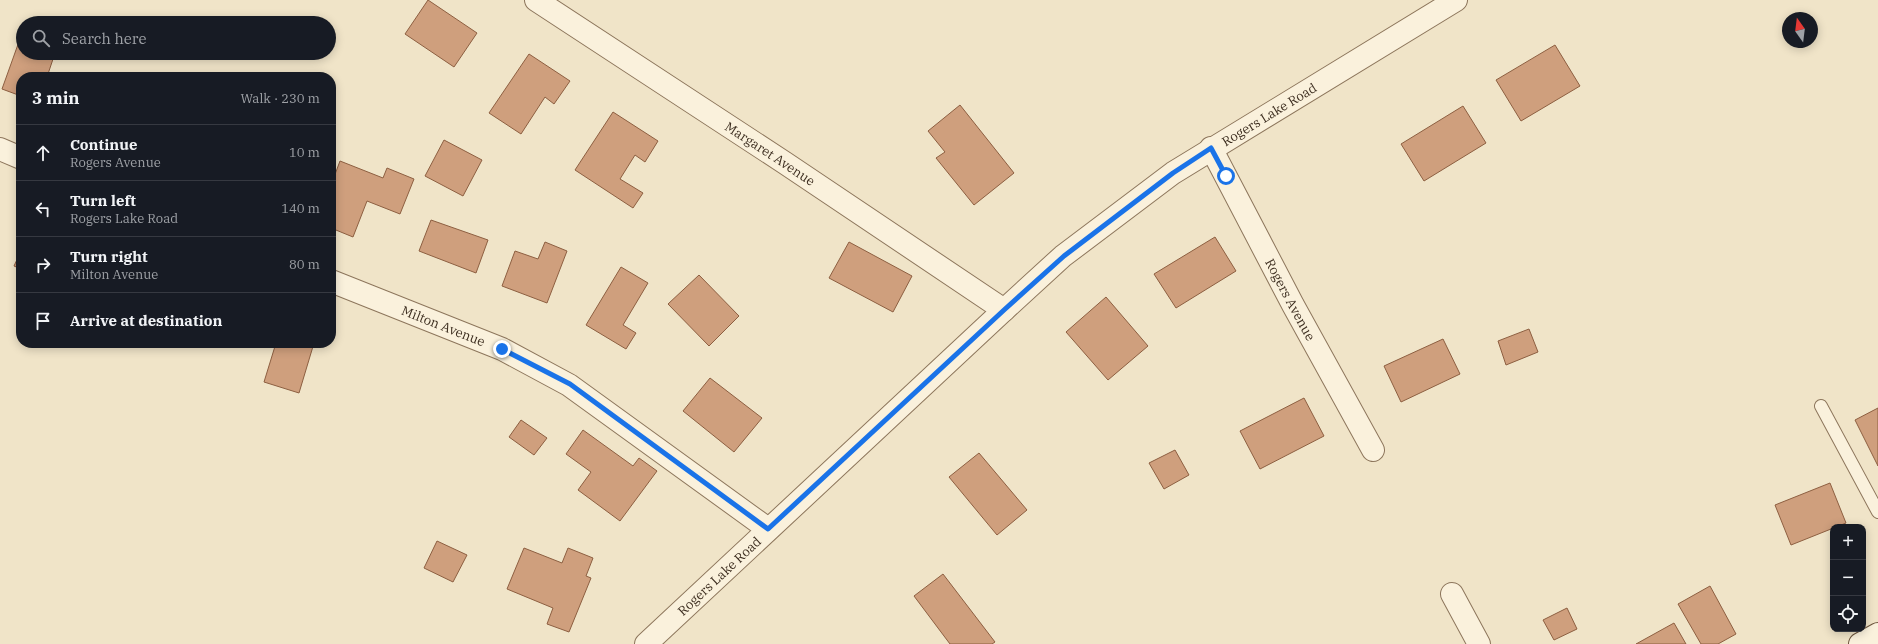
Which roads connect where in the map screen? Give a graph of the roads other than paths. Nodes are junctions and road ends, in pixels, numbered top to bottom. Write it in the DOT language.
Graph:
graph roads {
  1 [pos="536,0"];
  2 [pos="1456,0"];
  3 [pos="1211,148"];
  4 [pos="0,149"];
  5 [pos="16,156"];
  6 [pos="336,283"];
  7 [pos="1004,310"];
  8 [pos="1820,406"];
  9 [pos="1373,450"];
  10 [pos="1878,512"];
  11 [pos="768,529"];
  12 [pos="1452,594"];
  13 [pos="1878,634"];
  14 [pos="646,644"];
  15 [pos="1479,644"];
  16 [pos="1860,644"];
  1 -- 7 [label="street, Margaret Avenue"];
  2 -- 3 [label="street, Rogers Lake Road"];
  3 -- 7 [label="street, Rogers Lake Road"];
  3 -- 9 [label="street, Rogers Avenue"];
  4 -- 5 [label="street"];
  6 -- 11 [label="street, Milton Avenue"];
  7 -- 11 [label="street, Rogers Lake Road"];
  8 -- 10 [label="lane"];
  11 -- 14 [label="street, Rogers Lake Road"];
  12 -- 15 [label="street"];
  13 -- 16 [label="street"];
}
